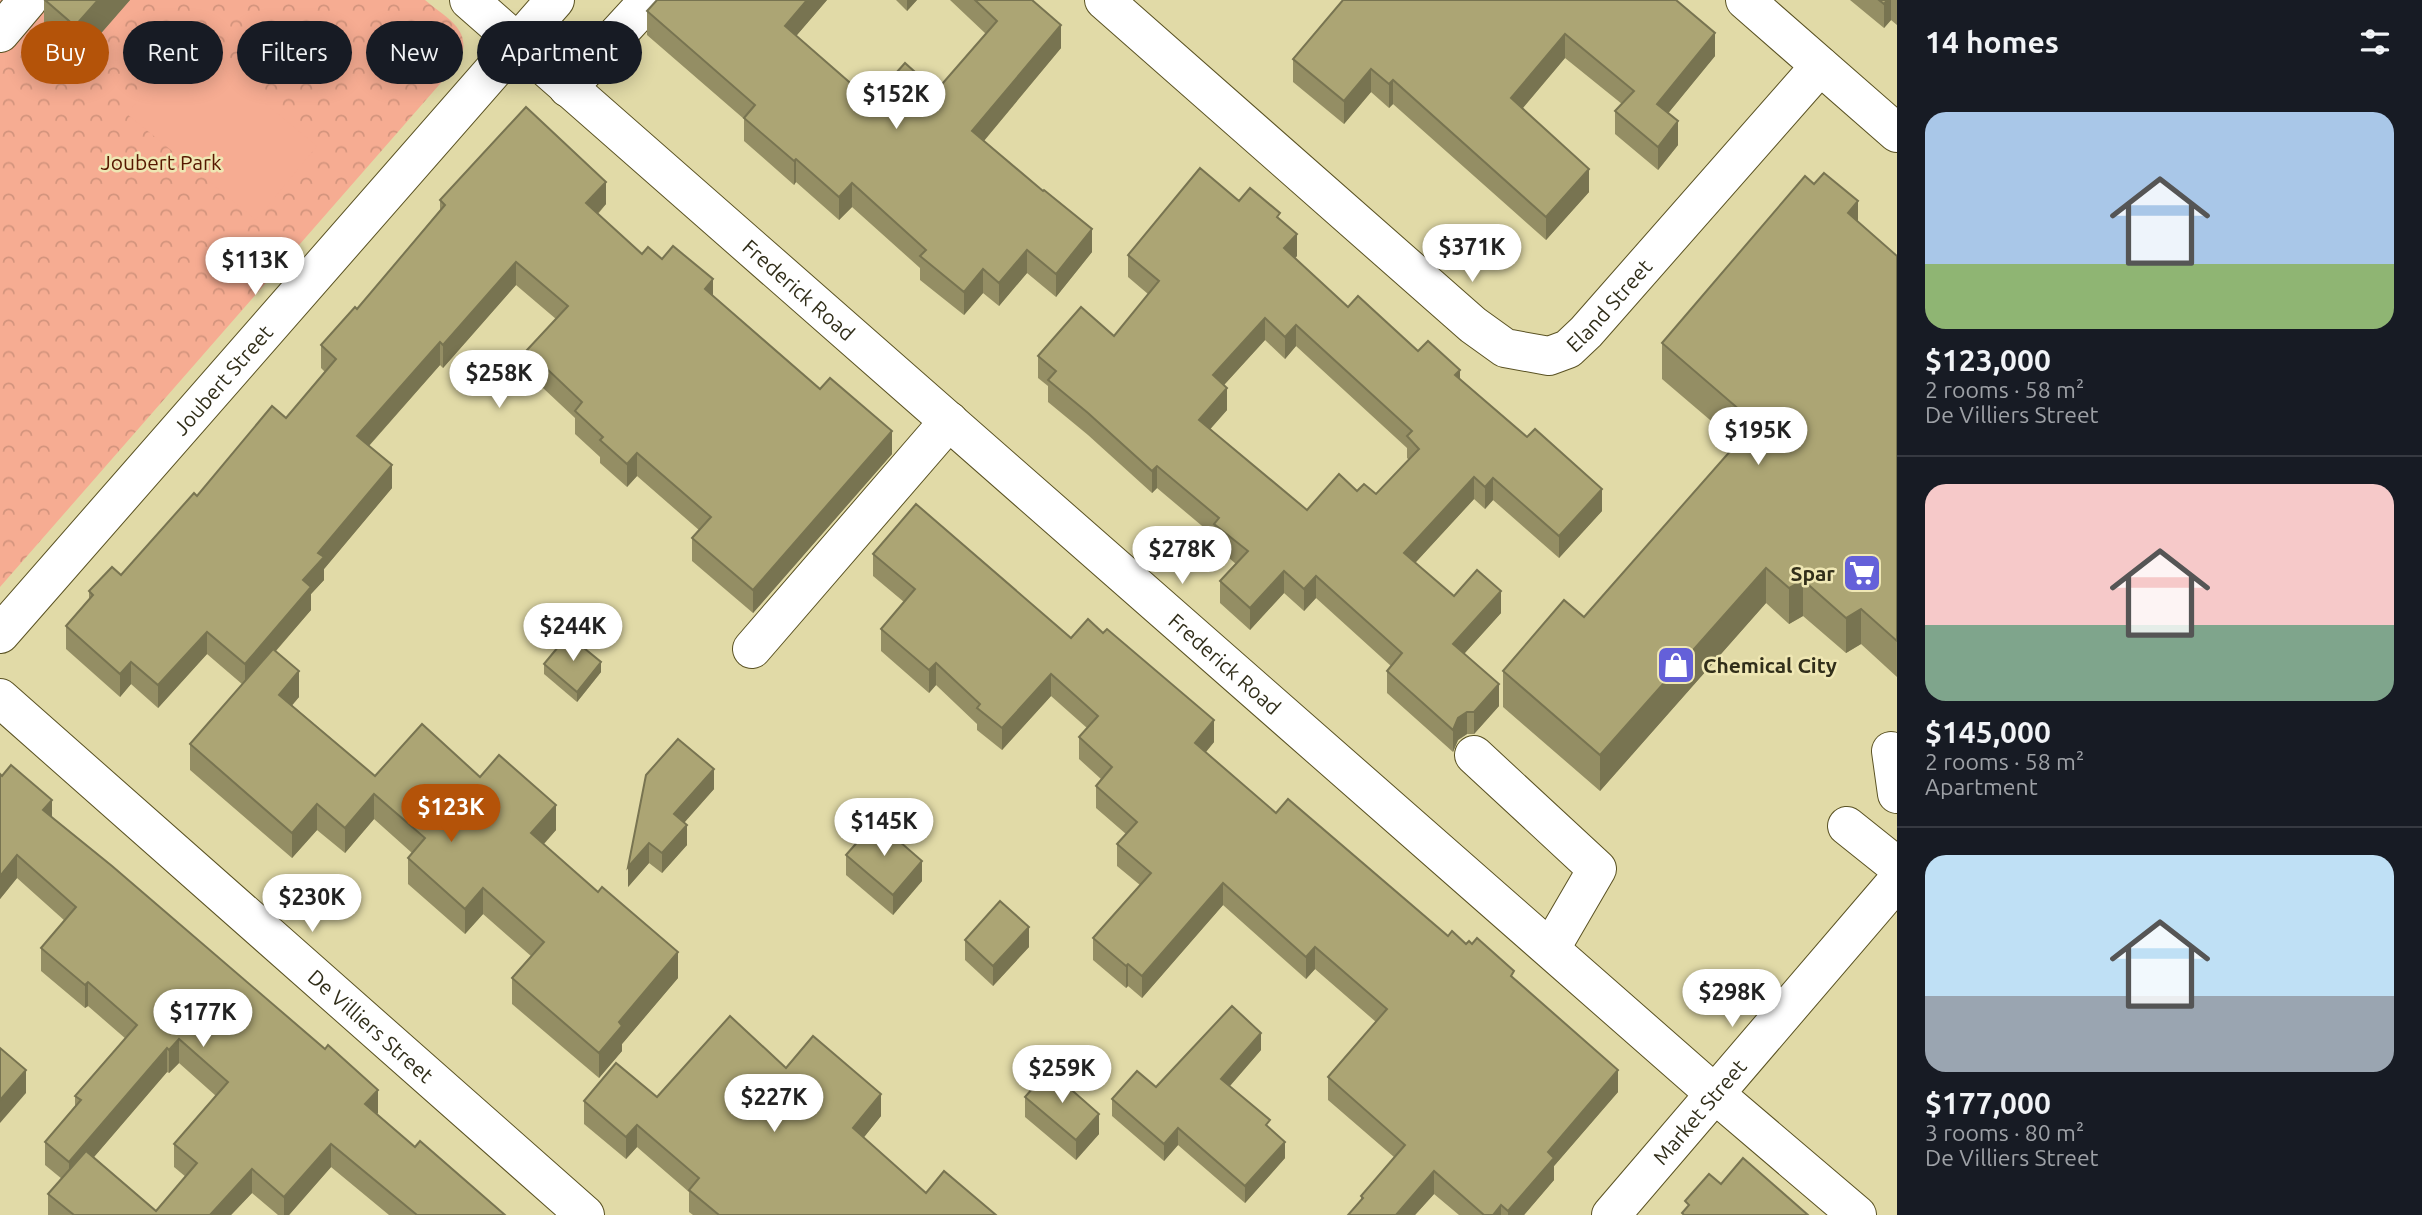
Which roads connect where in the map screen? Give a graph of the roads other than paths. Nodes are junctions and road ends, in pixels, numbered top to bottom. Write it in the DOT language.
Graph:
graph roads {
  1 [pos="28,0"];
  2 [pos="469,0"];
  3 [pos="555,0"];
  4 [pos="649,0"];
  5 [pos="1104,0"];
  6 [pos="1745,0"];
  7 [pos="493,21"];
  8 [pos="537,21"];
  9 [pos="0,33"];
  10 [pos="1820,66"];
  11 [pos="482,84"];
  12 [pos="564,84"];
  13 [pos="568,88"];
  14 [pos="1897,133"];
  15 [pos="949,421"];
  16 [pos="0,634"];
  17 [pos="752,649"];
  18 [pos="0,698"];
  19 [pos="1891,751"];
  20 [pos="1474,755"];
  21 [pos="1897,794"];
  22 [pos="1847,826"];
  23 [pos="1897,866"];
  24 [pos="1897,881"];
  25 [pos="1551,948"];
  26 [pos="1715,1094"];
  27 [pos="585,1215"];
  28 [pos="1611,1215"];
  29 [pos="1857,1215"];
  1 -- 9 [label="street"];
  2 -- 7 [label="street, Frederick Road"];
  3 -- 8 [label="street, Joubert Street"];
  4 -- 13 [label="street"];
  5 -- 10 [label="street, Eland Street"];
  6 -- 10 [label="street"];
  10 -- 14 [label="street"];
  11 -- 16 [label="street, Joubert Street"];
  12 -- 13 [label="street, Frederick Road"];
  13 -- 15 [label="street, Frederick Road"];
  15 -- 17 [label="street"];
  15 -- 25 [label="street, Frederick Road"];
  18 -- 27 [label="street, De Villiers Street"];
  19 -- 21 [label="street"];
  20 -- 25 [label="street"];
  22 -- 23 [label="street"];
  24 -- 26 [label="street, Market Street"];
  25 -- 26 [label="street, Frederick Road"];
  26 -- 28 [label="street, Market Street"];
  26 -- 29 [label="street, Frederick Road"];
}
